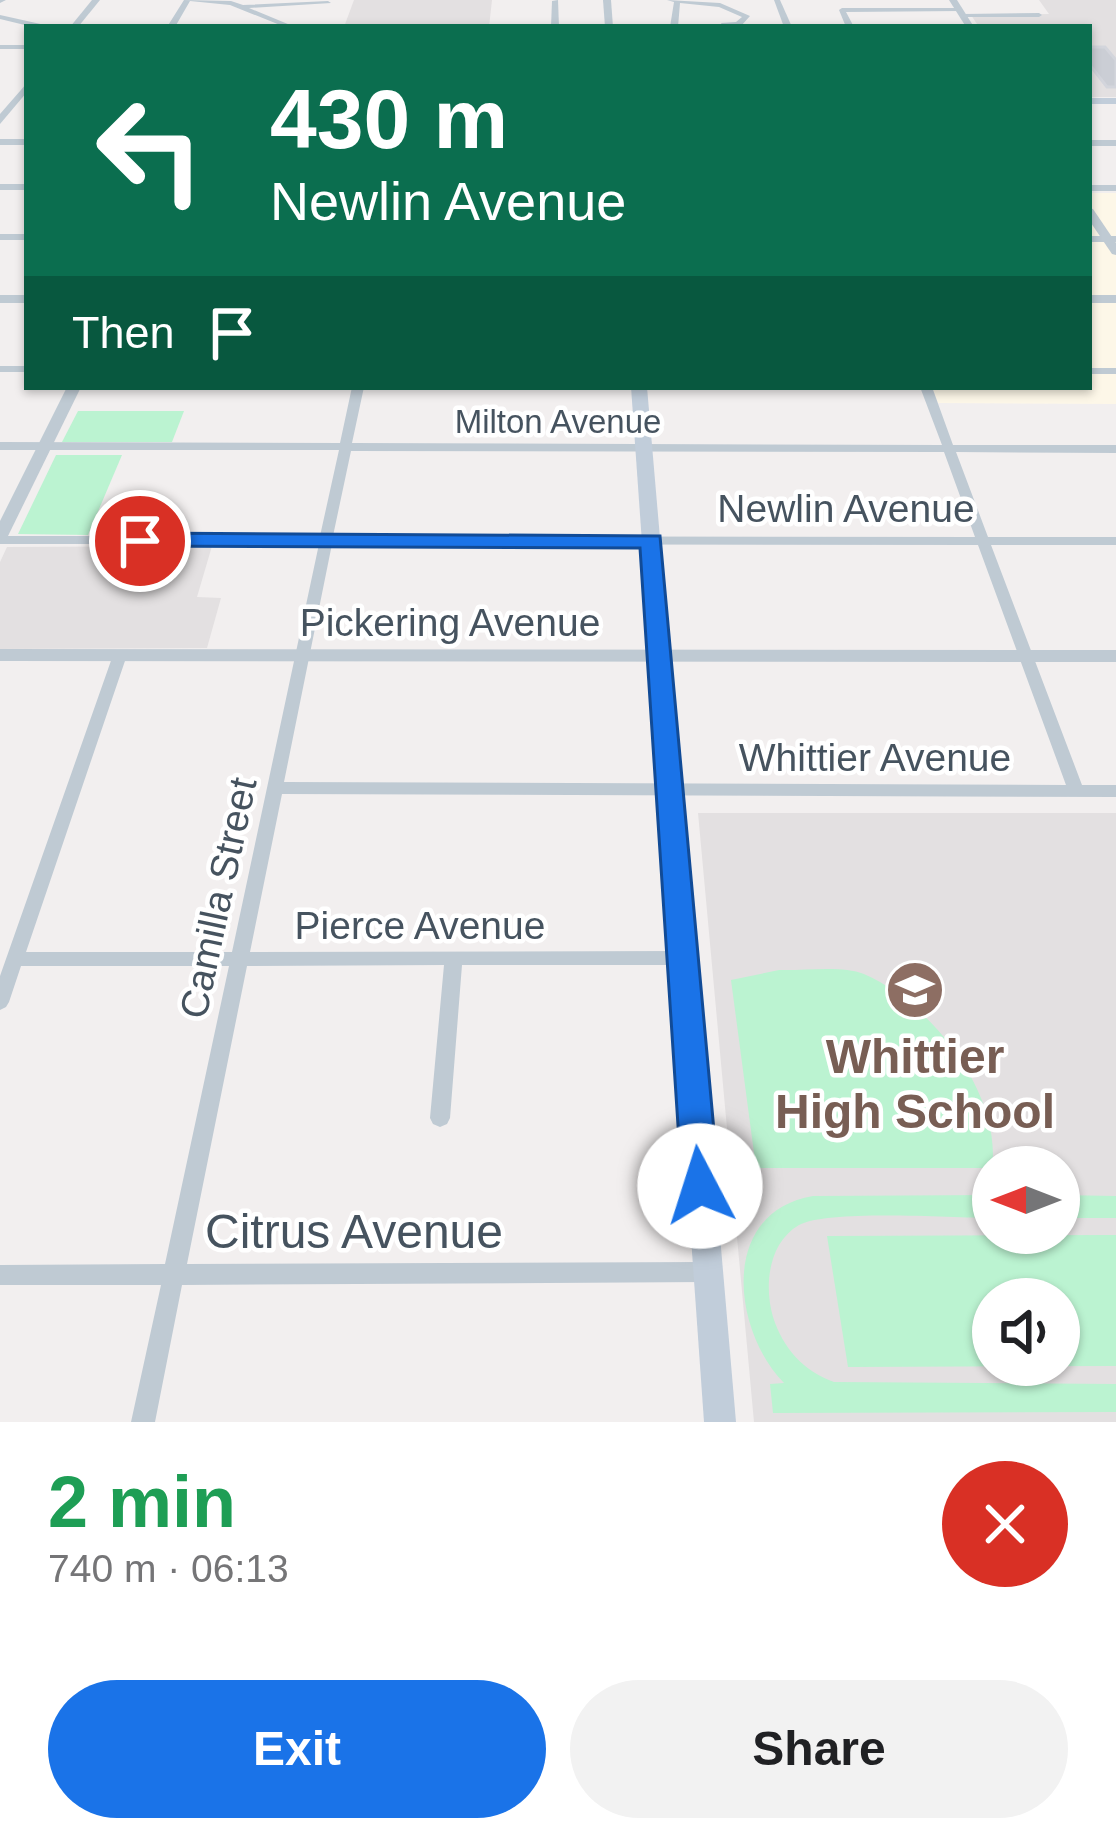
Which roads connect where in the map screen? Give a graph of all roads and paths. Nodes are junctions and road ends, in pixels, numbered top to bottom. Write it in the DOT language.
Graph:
graph roads {
  1 [pos="96,0"];
  2 [pos="190,0"];
  3 [pos="874,0"];
  4 [pos="673,1"];
  5 [pos="328,3"];
  6 [pos="243,6"];
  7 [pos="958,8"];
  8 [pos="909,10"];
  9 [pos="1039,15"];
  10 [pos="259,22"];
  11 [pos="76,24"];
  12 [pos="738,24"];
  13 [pos="849,24"];
  14 [pos="0,101"];
  15 [pos="21,101"];
  16 [pos="0,121"];
  17 [pos="1092,215"];
  18 [pos="1112,238"];
  19 [pos="1116,252"];
  20 [pos="73,390"];
  21 [pos="357,390"];
  22 [pos="639,390"];
  23 [pos="927,390"];
  24 [pos="0,446"];
  25 [pos="45,446"];
  26 [pos="345,448"];
  27 [pos="643,448"];
  28 [pos="947,448"];
  29 [pos="1116,449"];
  30 [pos="0,538"];
  31 [pos="326,541"];
  32 [pos="651,541"];
  33 [pos="981,541"];
  34 [pos="1116,541"];
  35 [pos="0,655"];
  36 [pos="120,655"];
  37 [pos="302,655"];
  38 [pos="660,656"];
  39 [pos="1024,656"];
  40 [pos="1116,656"];
  41 [pos="274,788"];
  42 [pos="669,790"];
  43 [pos="1116,790"];
  44 [pos="1076,791"];
  45 [pos="239,957"];
  46 [pos="454,958"];
  47 [pos="681,958"];
  48 [pos="15,959"];
  49 [pos="0,1001"];
  50 [pos="440,1118"];
  51 [pos="707,1272"];
  52 [pos="174,1274"];
  53 [pos="0,1275"];
  54 [pos="143,1422"];
  55 [pos="720,1422"];
  1 -- 11 [label="street"];
  2 -- 6 [label="street"];
  3 -- 8 [label="street"];
  4 -- 12 [label="street"];
  5 -- 6 [label="street"];
  6 -- 10 [label="street"];
  7 -- 8 [label="street"];
  7 -- 9 [label="street"];
  8 -- 13 [label="street"];
  14 -- 15 [label="street"];
  15 -- 16 [label="street"];
  17 -- 18 [label="street"];
  18 -- 19 [label="street"];
  20 -- 25 [label="street"];
  21 -- 26 [label="street, Camilla Street"];
  22 -- 27 [label="main road"];
  23 -- 28 [label="street"];
  24 -- 25 [label="street, Milton Avenue"];
  25 -- 26 [label="street, Milton Avenue"];
  25 -- 30 [label="street"];
  26 -- 27 [label="street, Milton Avenue"];
  26 -- 31 [label="street, Camilla Street"];
  27 -- 28 [label="street, Milton Avenue"];
  27 -- 32 [label="main road"];
  28 -- 29 [label="street, Milton Avenue"];
  28 -- 33 [label="street"];
  30 -- 31 [label="street, Newlin Avenue"];
  31 -- 32 [label="street, Newlin Avenue"];
  31 -- 37 [label="street, Camilla Street"];
  32 -- 33 [label="street, Newlin Avenue"];
  32 -- 38 [label="main road"];
  33 -- 34 [label="street, Newlin Avenue"];
  33 -- 39 [label="street"];
  35 -- 36 [label="street, Pickering Avenue"];
  36 -- 37 [label="street, Pickering Avenue"];
  36 -- 48 [label="street"];
  37 -- 38 [label="street, Pickering Avenue"];
  37 -- 41 [label="street, Camilla Street"];
  38 -- 39 [label="street, Pickering Avenue"];
  38 -- 42 [label="main road"];
  39 -- 40 [label="street, Pickering Avenue"];
  39 -- 44 [label="street"];
  41 -- 42 [label="street, Whittier Avenue"];
  41 -- 45 [label="street, Camilla Street"];
  42 -- 44 [label="street, Whittier Avenue"];
  42 -- 47 [label="main road"];
  43 -- 44 [label="street, Whittier Avenue"];
  45 -- 46 [label="street, Pierce Avenue"];
  45 -- 48 [label="street, Pierce Avenue"];
  45 -- 52 [label="street, Camilla Street"];
  46 -- 47 [label="street, Pierce Avenue"];
  46 -- 50 [label="street"];
  47 -- 51 [label="main road"];
  48 -- 49 [label="street"];
  51 -- 52 [label="street, Citrus Avenue"];
  51 -- 55 [label="main road"];
  52 -- 53 [label="street, Citrus Avenue"];
  52 -- 54 [label="street, Camilla Street"];
}
